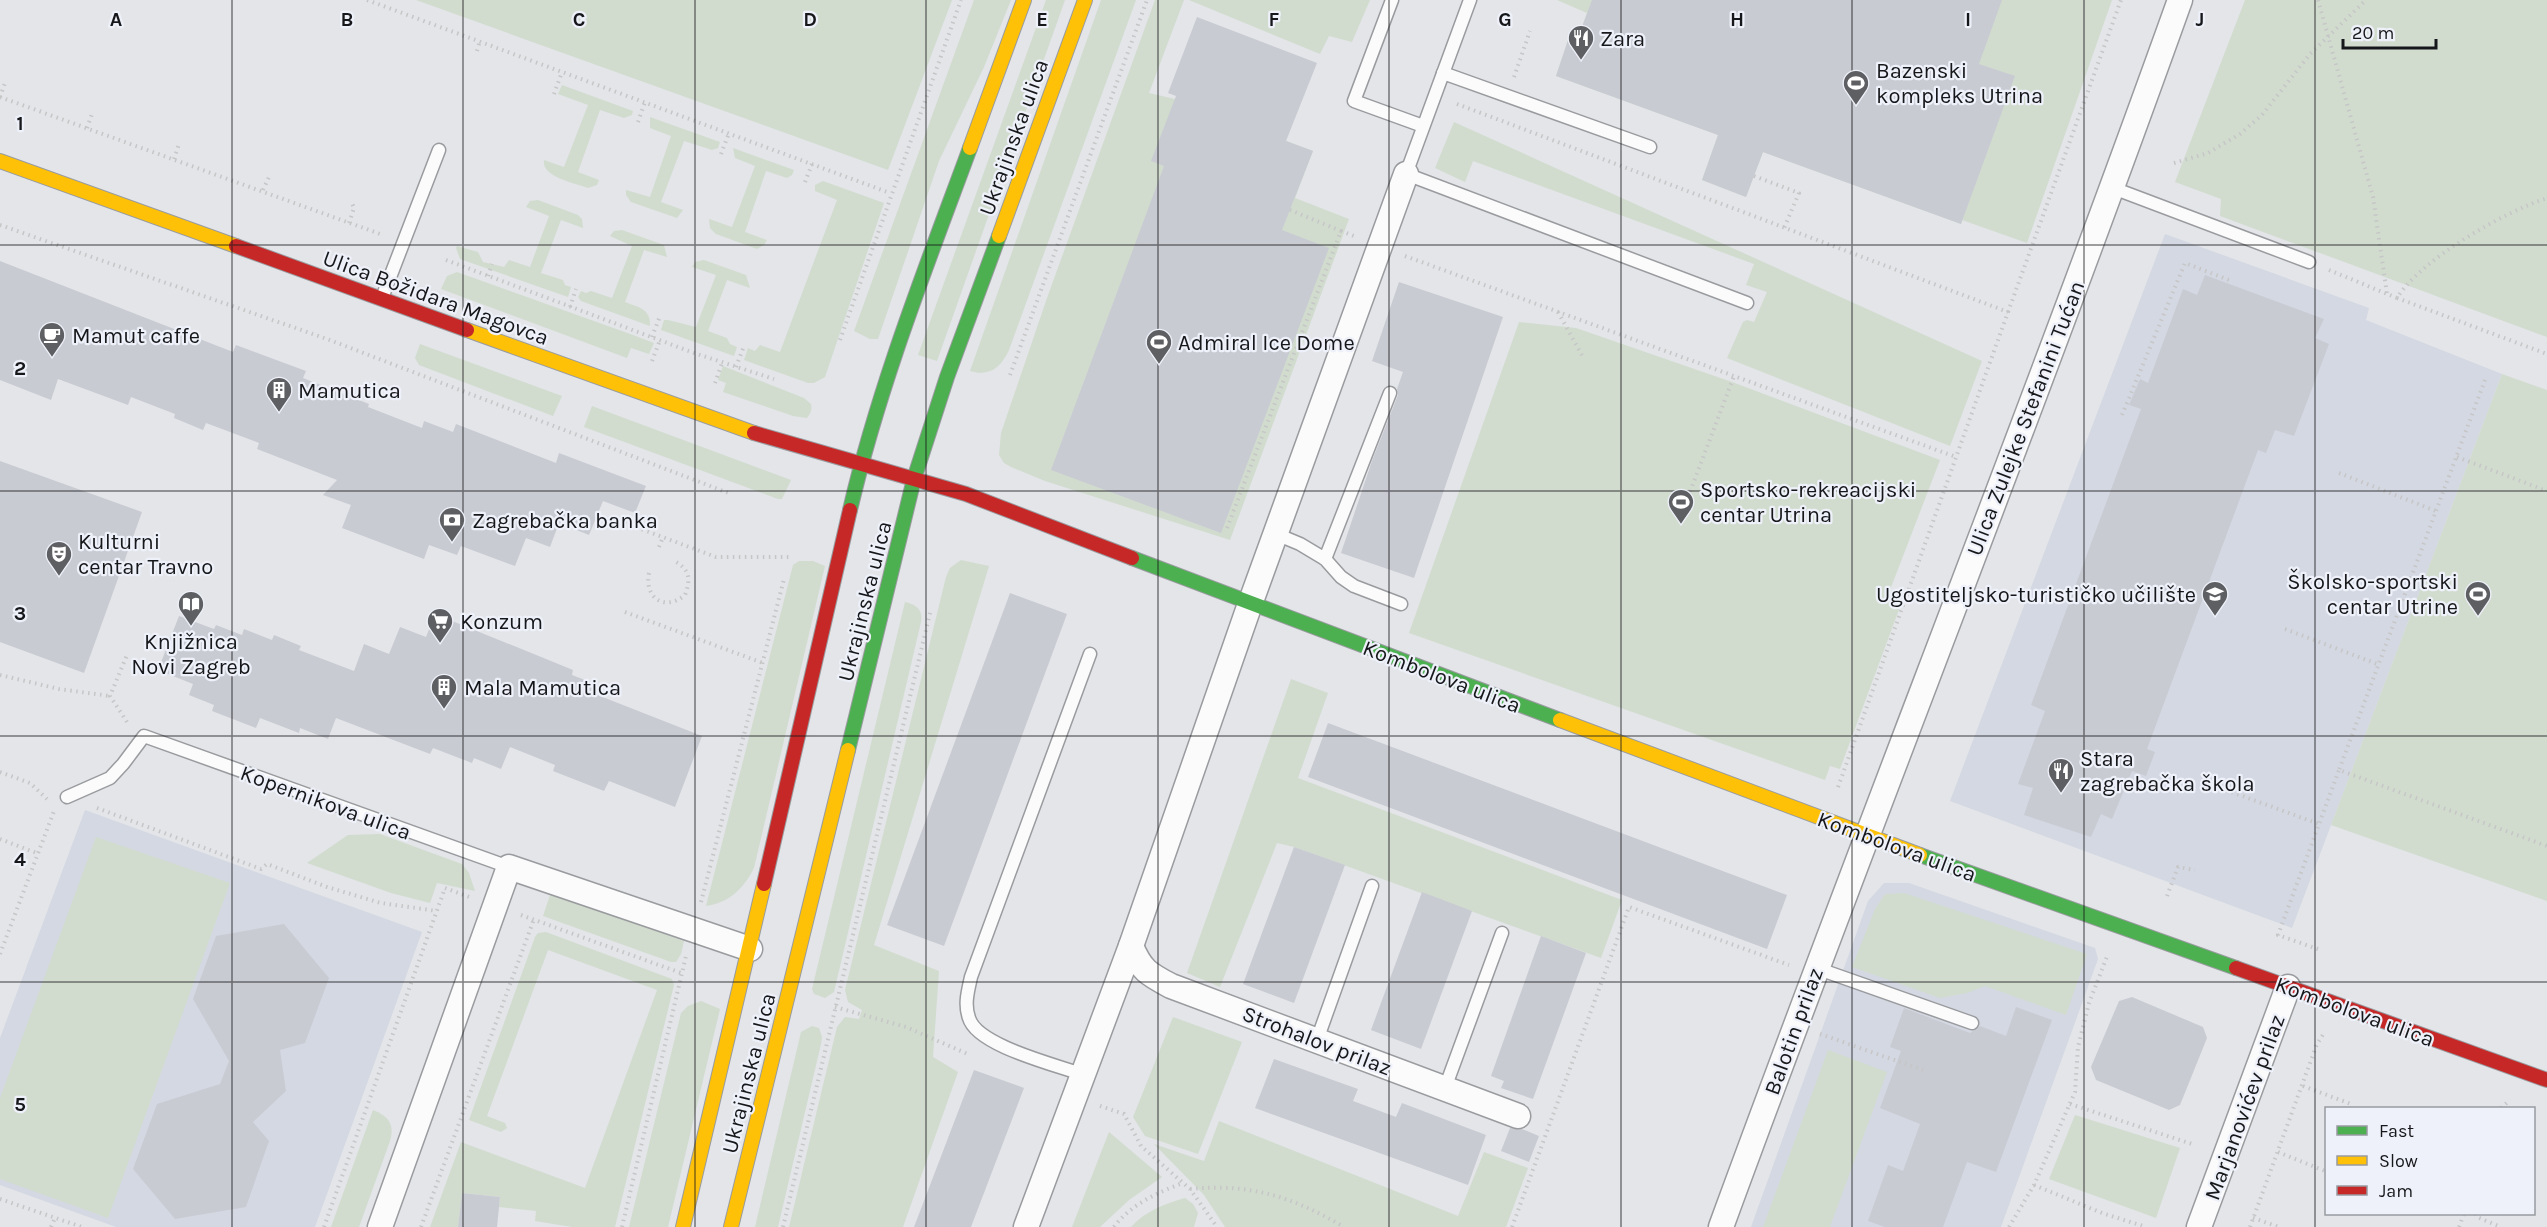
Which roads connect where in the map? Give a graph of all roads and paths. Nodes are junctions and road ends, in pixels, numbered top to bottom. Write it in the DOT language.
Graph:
graph roads {
  1 [pos="367,0"];
  2 [pos="961,0"];
  3 [pos="1024,0"];
  4 [pos="1085,0"];
  5 [pos="1147,0"];
  6 [pos="1392,0"];
  7 [pos="1470,0"];
  8 [pos="2121,0"];
  9 [pos="2180,0"];
  10 [pos="2318,0"];
  11 [pos="2366,0"];
  12 [pos="2329,36"];
  13 [pos="480,41"];
  14 [pos="477,51"];
  15 [pos="562,72"];
  16 [pos="1443,73"];
  17 [pos="5,83"];
  18 [pos="554,94"];
  19 [pos="1435,96"];
  20 [pos="0,97"];
  21 [pos="645,102"];
  22 [pos="92,114"];
  23 [pos="638,122"];
  24 [pos="1423,126"];
  25 [pos="87,128"];
  26 [pos="729,133"];
  27 [pos="178,144"];
  28 [pos="1650,147"];
  29 [pos="439,150"];
  30 [pos="721,154"];
  31 [pos="174,159"];
  32 [pos="0,161"];
  33 [pos="2174,163"];
  34 [pos="812,164"];
  35 [pos="1406,174"];
  36 [pos="1754,176"];
  37 [pos="269,177"];
  38 [pos="805,182"];
  39 [pos="2113,188"];
  40 [pos="263,190"];
  41 [pos="891,193"];
  42 [pos="2547,198"];
  43 [pos="352,203"];
  44 [pos="1290,210"];
  45 [pos="349,223"];
  46 [pos="0,225"];
  47 [pos="1784,228"];
  48 [pos="1341,231"];
  49 [pos="383,236"];
  50 [pos="1361,239"];
  51 [pos="1399,254"];
  52 [pos="446,260"];
  53 [pos="2309,262"];
  54 [pos="492,264"];
  55 [pos="488,276"];
  56 [pos="2229,280"];
  57 [pos="576,289"];
  58 [pos="2387,294"];
  59 [pos="2397,298"];
  60 [pos="381,299"];
  61 [pos="1747,303"];
  62 [pos="570,307"];
  63 [pos="1558,311"];
  64 [pos="2008,312"];
  65 [pos="660,316"];
  66 [pos="652,337"];
  67 [pos="660,340"];
  68 [pos="840,340"];
  69 [pos="744,346"];
  70 [pos="2547,354"];
  71 [pos="1584,358"];
  72 [pos="652,361"];
  73 [pos="722,363"];
  74 [pos="736,367"];
  75 [pos="1010,375"];
  76 [pos="1734,376"];
  77 [pos="774,379"];
  78 [pos="2485,380"];
  79 [pos="715,383"];
  80 [pos="1390,393"];
  81 [pos="2122,415"];
  82 [pos="1956,457"];
  83 [pos="2457,457"];
  84 [pos="861,464"];
  85 [pos="2339,473"];
  86 [pos="914,479"];
  87 [pos="2547,491"];
  88 [pos="731,494"];
  89 [pos="1688,497"];
  90 [pos="2436,511"];
  91 [pos="625,523"];
  92 [pos="1227,528"];
  93 [pos="1276,534"];
  94 [pos="663,537"];
  95 [pos="658,547"];
  96 [pos="790,556"];
  97 [pos="1325,559"];
  98 [pos="674,561"];
  99 [pos="649,573"];
  100 [pos="784,579"];
  101 [pos="1250,604"];
  102 [pos="1401,604"];
  103 [pos="931,609"];
  104 [pos="626,612"];
  105 [pos="2285,629"];
  106 [pos="1090,654"];
  107 [pos="127,655"];
  108 [pos="763,663"];
  109 [pos="2380,665"];
  110 [pos="0,675"];
  111 [pos="110,696"];
  112 [pos="144,736"];
  113 [pos="2339,770"];
  114 [pos="0,772"];
  115 [pos="2226,790"];
  116 [pos="1836,792"];
  117 [pos="68,797"];
  118 [pos="2319,824"];
  119 [pos="1868,836"];
  120 [pos="0,839"];
  121 [pos="2547,846"];
  122 [pos="39,854"];
  123 [pos="509,867"];
  124 [pos="2195,870"];
  125 [pos="1372,886"];
  126 [pos="445,888"];
  127 [pos="2167,896"];
  128 [pos="701,902"];
  129 [pos="495,906"];
  130 [pos="437,911"];
  131 [pos="534,919"];
  132 [pos="1502,933"];
  133 [pos="1131,945"];
  134 [pos="2112,945"];
  135 [pos="688,949"];
  136 [pos="750,949"];
  137 [pos="2318,949"];
  138 [pos="0,954"];
  139 [pos="1804,967"];
  140 [pos="681,973"];
  141 [pos="2288,987"];
  142 [pos="1972,1023"];
  143 [pos="2328,1030"];
  144 [pos="1814,1032"];
  145 [pos="1317,1040"];
  146 [pos="1923,1070"];
  147 [pos="1084,1075"];
  148 [pos="2547,1080"];
  149 [pos="2303,1086"];
  150 [pos="1445,1088"];
  151 [pos="2070,1104"];
  152 [pos="2351,1104"];
  153 [pos="1124,1114"];
  154 [pos="1518,1116"];
  155 [pos="2192,1144"];
  156 [pos="2278,1152"];
  157 [pos="2325,1171"];
  158 [pos="1183,1183"];
  159 [pos="2034,1185"];
  160 [pos="1190,1189"];
  161 [pos="0,1199"];
  162 [pos="2476,1215"];
  163 [pos="55,1218"];
  164 [pos="2253,1218"];
  165 [pos="51,1227"];
  166 [pos="81,1227"];
  167 [pos="324,1227"];
  168 [pos="380,1227"];
  169 [pos="421,1227"];
  170 [pos="622,1227"];
  171 [pos="683,1227"];
  172 [pos="731,1227"];
  173 [pos="783,1227"];
  174 [pos="1026,1227"];
  175 [pos="1114,1227"];
  176 [pos="1216,1227"];
  177 [pos="1344,1227"];
  178 [pos="1512,1227"];
  179 [pos="1720,1227"];
  180 [pos="2009,1227"];
  181 [pos="2146,1227"];
  182 [pos="2199,1227"];
  183 [pos="2250,1227"];
  184 [pos="2279,1227"];
  185 [pos="2501,1227"];
  1 -- 13 [label="path"];
  2 -- 41 [label="path"];
  3 -- 84 [label="street, Ukrajinska ulica"];
  4 -- 86 [label="street, Ukrajinska ulica"];
  5 -- 75 [label="path"];
  6 -- 24 [label="lane"];
  7 -- 16 [label="lane"];
  8 -- 64 [label="path"];
  9 -- 39 [label="street, Ulica Zulejke Stefanini Tućan"];
  10 -- 12 [label="path"];
  11 -- 12 [label="path"];
  12 -- 33 [label="path"];
  12 -- 58 [label="path"];
  13 -- 14 [label="path"];
  13 -- 15 [label="path"];
  15 -- 18 [label="path"];
  15 -- 21 [label="path"];
  16 -- 19 [label="lane"];
  16 -- 28 [label="lane"];
  17 -- 20 [label="path"];
  19 -- 24 [label="lane"];
  19 -- 47 [label="path"];
  20 -- 25 [label="path"];
  21 -- 23 [label="path"];
  21 -- 26 [label="path"];
  22 -- 25 [label="path"];
  24 -- 35 [label="lane"];
  25 -- 31 [label="path"];
  26 -- 30 [label="path"];
  26 -- 34 [label="path"];
  27 -- 31 [label="path"];
  29 -- 60 [label="lane"];
  31 -- 40 [label="path"];
  32 -- 60 [label="street, Ulica Božidara Magovca"];
  34 -- 38 [label="path"];
  34 -- 41 [label="path"];
  35 -- 61 [label="lane"];
  35 -- 93 [label="street"];
  36 -- 47 [label="path"];
  37 -- 40 [label="path"];
  39 -- 53 [label="lane"];
  39 -- 119 [label="street, Ulica Zulejke Stefanini Tućan"];
  40 -- 45 [label="path"];
  41 -- 68 [label="path"];
  42 -- 59 [label="path"];
  43 -- 45 [label="path"];
  44 -- 48 [label="path"];
  45 -- 49 [label="path"];
  46 -- 88 [label="path"];
  47 -- 64 [label="path"];
  48 -- 50 [label="path"];
  48 -- 92 [label="path"];
  51 -- 63 [label="path"];
  52 -- 55 [label="path"];
  53 -- 58 [label="path"];
  54 -- 55 [label="path"];
  55 -- 62 [label="path"];
  56 -- 81 [label="path"];
  57 -- 62 [label="path"];
  58 -- 59 [label="path"];
  59 -- 70 [label="path"];
  60 -- 84 [label="street, Ulica Božidara Magovca"];
  62 -- 66 [label="path"];
  63 -- 71 [label="path"];
  63 -- 76 [label="path"];
  64 -- 82 [label="path"];
  65 -- 66 [label="path"];
  66 -- 67 [label="path"];
  67 -- 72 [label="path"];
  67 -- 73 [label="path"];
  69 -- 74 [label="path"];
  73 -- 74 [label="path"];
  73 -- 79 [label="path"];
  74 -- 77 [label="path"];
  76 -- 82 [label="path"];
  76 -- 89 [label="path"];
  78 -- 83 [label="path"];
  80 -- 97 [label="lane"];
  82 -- 116 [label="path"];
  83 -- 87 [label="path"];
  83 -- 90 [label="path"];
  84 -- 86 [label="street, Ulica Božidara Magovca"];
  84 -- 136 [label="street, Ukrajinska ulica"];
  85 -- 90 [label="path"];
  86 -- 101 [label="street, Kombolova ulica"];
  86 -- 172 [label="street, Ukrajinska ulica"];
  90 -- 109 [label="path"];
  91 -- 94 [label="path"];
  93 -- 97 [label="lane"];
  93 -- 101 [label="street"];
  94 -- 95 [label="path"];
  94 -- 96 [label="path"];
  97 -- 102 [label="lane"];
  98 -- 99 [label="path"];
  100 -- 108 [label="path"];
  101 -- 119 [label="street, Kombolova ulica"];
  101 -- 133 [label="street"];
  103 -- 173 [label="path"];
  104 -- 108 [label="path"];
  105 -- 109 [label="path"];
  106 -- 147 [label="lane"];
  107 -- 111 [label="path"];
  108 -- 128 [label="path"];
  109 -- 113 [label="path"];
  110 -- 111 [label="path"];
  111 -- 112 [label="path"];
  112 -- 117 [label="lane"];
  112 -- 123 [label="lane, Kopernikova ulica"];
  113 -- 118 [label="path"];
  113 -- 121 [label="path"];
  114 -- 122 [label="path"];
  115 -- 118 [label="path"];
  117 -- 130 [label="path"];
  118 -- 137 [label="path"];
  119 -- 139 [label="street, Balotin prilaz"];
  119 -- 141 [label="street, Kombolova ulica"];
  120 -- 122 [label="path"];
  122 -- 138 [label="path"];
  123 -- 129 [label="street"];
  123 -- 136 [label="street, Kopernikova ulica"];
  124 -- 127 [label="path"];
  125 -- 145 [label="lane"];
  126 -- 130 [label="path"];
  129 -- 131 [label="path"];
  129 -- 168 [label="street"];
  130 -- 167 [label="path"];
  131 -- 140 [label="path"];
  131 -- 169 [label="path"];
  132 -- 150 [label="lane"];
  133 -- 145 [label="street, Strohalov prilaz"];
  133 -- 147 [label="street"];
  134 -- 151 [label="path"];
  135 -- 140 [label="path"];
  136 -- 171 [label="street, Ukrajinska ulica"];
  139 -- 142 [label="lane"];
  139 -- 178 [label="path"];
  139 -- 179 [label="street, Balotin prilaz"];
  140 -- 170 [label="path"];
  141 -- 148 [label="street, Kombolova ulica"];
  141 -- 182 [label="street, Marjanovićev prilaz"];
  143 -- 149 [label="path"];
  144 -- 146 [label="path"];
  145 -- 150 [label="street, Strohalov prilaz"];
  147 -- 174 [label="street"];
  149 -- 152 [label="path"];
  149 -- 156 [label="path"];
  150 -- 154 [label="street, Strohalov prilaz"];
  151 -- 155 [label="path"];
  151 -- 159 [label="path"];
  153 -- 158 [label="path"];
  156 -- 157 [label="path"];
  156 -- 164 [label="path"];
  158 -- 160 [label="path"];
  158 -- 175 [label="path"];
  159 -- 180 [label="path"];
  159 -- 181 [label="path"];
  160 -- 176 [label="path"];
  160 -- 177 [label="path"];
  161 -- 163 [label="path"];
  162 -- 185 [label="path"];
  163 -- 165 [label="path"];
  163 -- 166 [label="path"];
  164 -- 183 [label="path"];
  164 -- 184 [label="path"];
}
